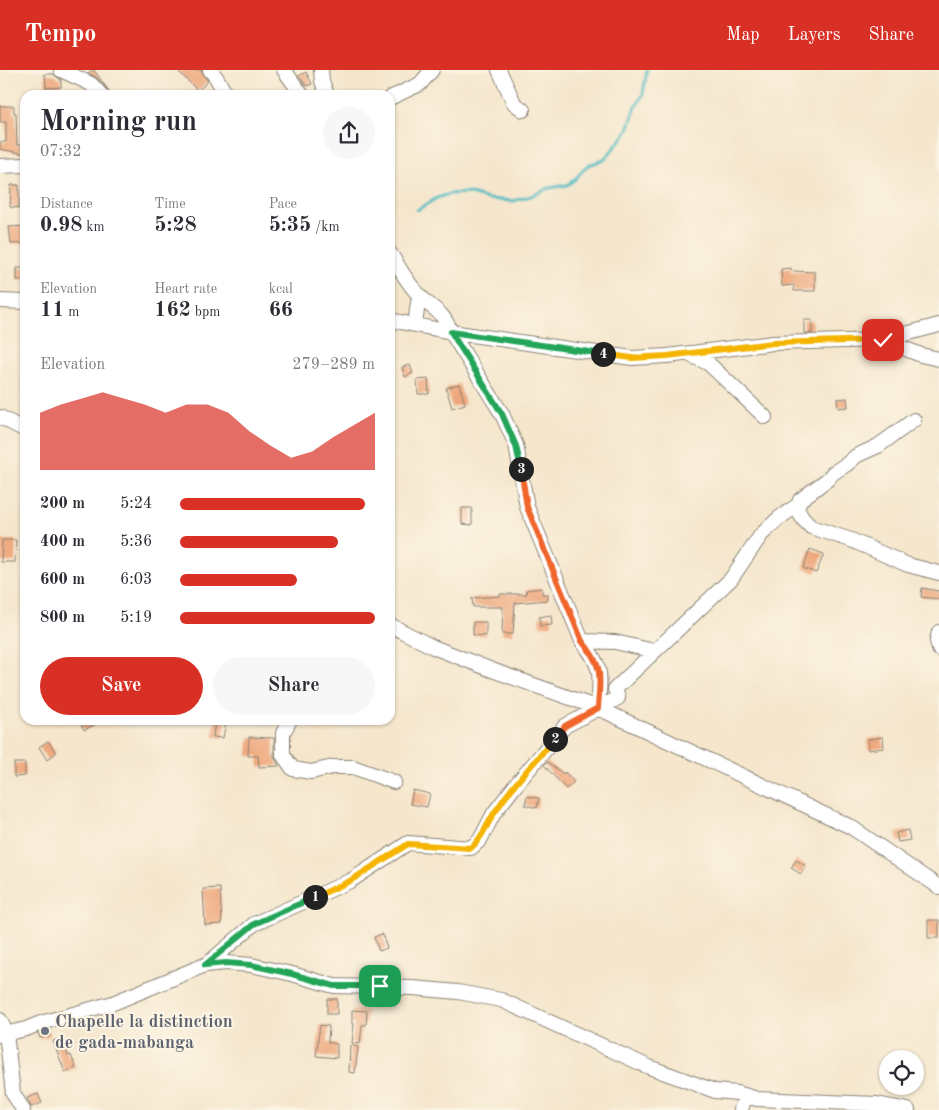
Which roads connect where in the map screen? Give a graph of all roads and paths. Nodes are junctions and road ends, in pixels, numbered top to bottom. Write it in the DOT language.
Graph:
graph roads {
  1 [pos="61,70"];
  2 [pos="210,70"];
  3 [pos="284,70"];
  4 [pos="321,70"];
  5 [pos="432,70"];
  6 [pos="499,70"];
  7 [pos="96,90"];
  8 [pos="223,90"];
  9 [pos="298,90"];
  10 [pos="325,90"];
  11 [pos="395,96"];
  12 [pos="523,110"];
  13 [pos="20,165"];
  14 [pos="0,166"];
  15 [pos="395,260"];
  16 [pos="419,296"];
  17 [pos="0,301"];
  18 [pos="20,302"];
  19 [pos="395,321"];
  20 [pos="415,324"];
  21 [pos="939,325"];
  22 [pos="451,332"];
  23 [pos="883,340"];
  24 [pos="688,354"];
  25 [pos="939,359"];
  26 [pos="0,417"];
  27 [pos="765,417"];
  28 [pos="914,420"];
  29 [pos="20,427"];
  30 [pos="798,505"];
  31 [pos="939,573"];
  32 [pos="395,627"];
  33 [pos="939,632"];
  34 [pos="582,641"];
  35 [pos="939,649"];
  36 [pos="654,652"];
  37 [pos="598,708"];
  38 [pos="287,725"];
  39 [pos="394,782"];
  40 [pos="939,887"];
  41 [pos="205,965"];
  42 [pos="2,1030"];
  43 [pos="744,1096"];
  44 [pos="23,1110"];
  45 [pos="741,1110"];
  46 [pos="908,1110"];
  1 -- 7 [label="street"];
  2 -- 8 [label="street"];
  3 -- 9 [label="street"];
  4 -- 10 [label="street"];
  5 -- 11 [label="street"];
  6 -- 12 [label="street"];
  13 -- 14 [label="street"];
  15 -- 16 [label="street"];
  16 -- 20 [label="street"];
  16 -- 22 [label="street"];
  17 -- 18 [label="street"];
  19 -- 20 [label="street"];
  20 -- 22 [label="street"];
  21 -- 23 [label="street"];
  22 -- 24 [label="street"];
  22 -- 34 [label="street"];
  23 -- 24 [label="street"];
  23 -- 25 [label="street"];
  24 -- 27 [label="street"];
  26 -- 29 [label="street"];
  28 -- 30 [label="street"];
  30 -- 31 [label="street"];
  30 -- 36 [label="street"];
  32 -- 37 [label="street"];
  33 -- 35 [label="street"];
  34 -- 36 [label="street"];
  34 -- 37 [label="street"];
  36 -- 37 [label="street"];
  37 -- 40 [label="street"];
  37 -- 41 [label="street"];
  38 -- 39 [label="street"];
  41 -- 42 [label="street"];
  41 -- 43 [label="street"];
  42 -- 44 [label="street"];
  43 -- 45 [label="street"];
  43 -- 46 [label="street"];
}
